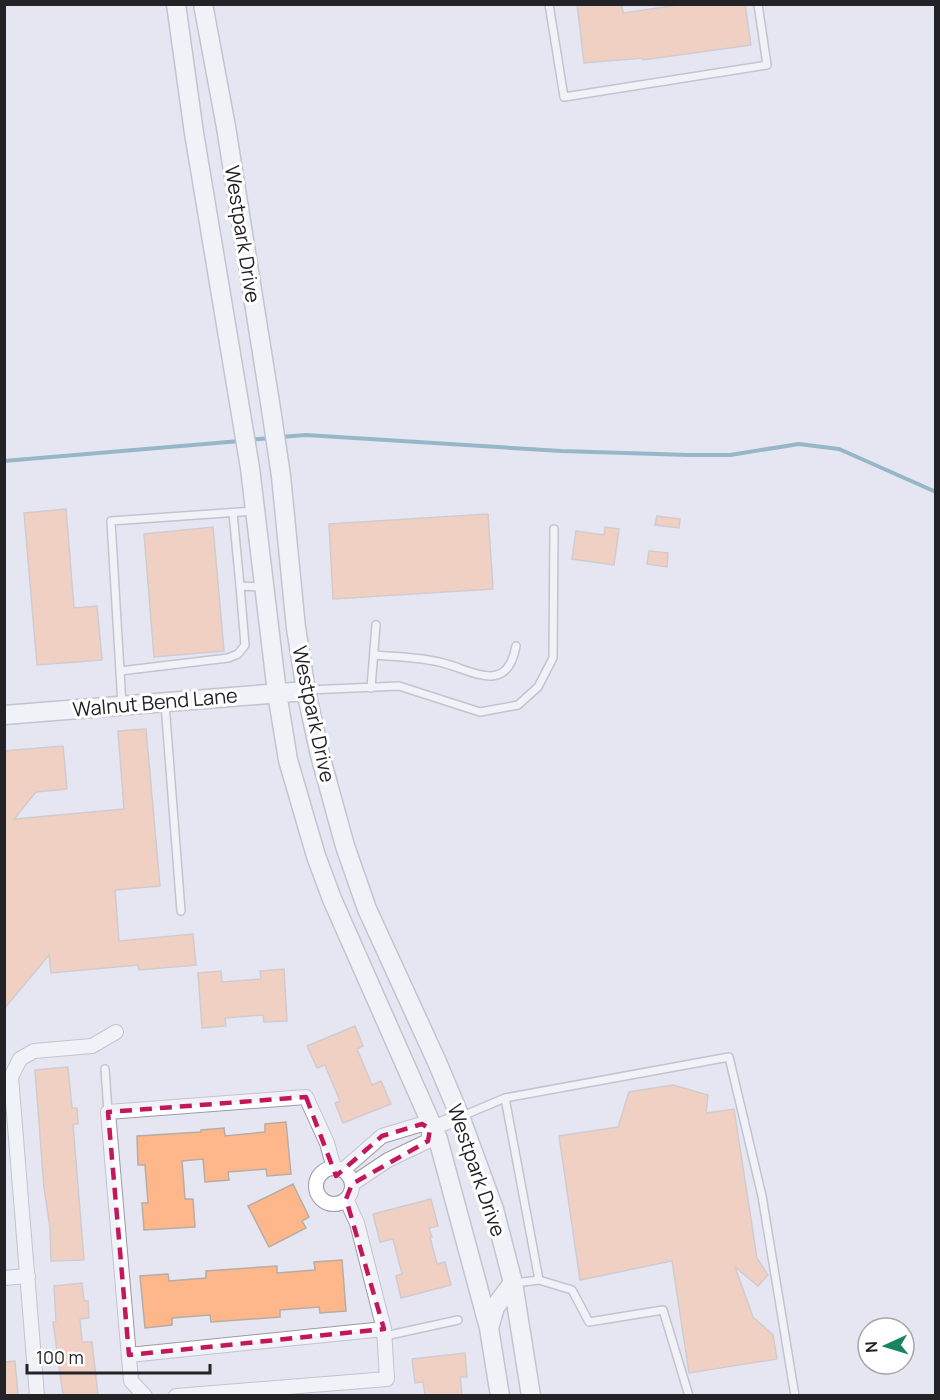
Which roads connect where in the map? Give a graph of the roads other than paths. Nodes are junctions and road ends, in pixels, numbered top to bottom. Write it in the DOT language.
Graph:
graph roads {
  1 [pos="176,4"];
  2 [pos="203,4"];
  3 [pos="549,4"];
  4 [pos="758,4"];
  5 [pos="255,511"];
  6 [pos="233,513"];
  7 [pos="554,529"];
  8 [pos="240,586"];
  9 [pos="264,587"];
  10 [pos="376,626"];
  11 [pos="516,646"];
  12 [pos="374,655"];
  13 [pos="120,670"];
  14 [pos="371,687"];
  15 [pos="306,690"];
  16 [pos="277,693"];
  17 [pos="164,701"];
  18 [pos="122,705"];
  19 [pos="4,715"];
  20 [pos="345,846"];
  21 [pos="316,856"];
  22 [pos="181,911"];
  23 [pos="397,978"];
  24 [pos="372,990"];
  25 [pos="116,1032"];
  26 [pos="105,1069"];
  27 [pos="505,1098"];
  28 [pos="108,1112"];
  29 [pos="460,1117"];
  30 [pos="432,1129"];
  31 [pos="10,1136"];
  32 [pos="339,1169"];
  33 [pos="352,1184"];
  34 [pos="346,1199"];
  35 [pos="28,1276"];
  36 [pos="4,1278"];
  37 [pos="539,1280"];
  38 [pos="513,1283"];
  39 [pos="458,1320"];
  40 [pos="489,1328"];
  41 [pos="384,1333"];
  42 [pos="129,1354"];
  43 [pos="131,1381"];
  44 [pos="37,1395"];
  45 [pos="131,1395"];
  46 [pos="145,1395"];
  47 [pos="176,1395"];
  48 [pos="500,1395"];
  49 [pos="531,1395"];
  50 [pos="689,1395"];
  51 [pos="795,1395"];
  1 -- 5 [label="main road, Westpark Drive"];
  2 -- 15 [label="main road, Westpark Drive"];
  3 -- 4 [label="lane"];
  5 -- 6 [label="lane"];
  5 -- 9 [label="main road, Westpark Drive"];
  6 -- 8 [label="lane"];
  6 -- 13 [label="lane"];
  7 -- 14 [label="lane"];
  8 -- 9 [label="lane"];
  8 -- 13 [label="lane"];
  9 -- 16 [label="main road, Westpark Drive"];
  10 -- 12 [label="lane"];
  11 -- 12 [label="lane"];
  12 -- 14 [label="lane"];
  13 -- 18 [label="lane"];
  14 -- 15 [label="lane"];
  15 -- 16 [label="main road, Walnut Bend Lane"];
  15 -- 20 [label="main road, Westpark Drive"];
  16 -- 17 [label="main road, Walnut Bend Lane"];
  16 -- 21 [label="main road, Westpark Drive"];
  17 -- 18 [label="main road, Walnut Bend Lane"];
  17 -- 22 [label="lane"];
  18 -- 19 [label="main road, Walnut Bend Lane"];
  20 -- 21 [label="main road"];
  20 -- 23 [label="main road, Westpark Drive"];
  21 -- 24 [label="main road, Westpark Drive"];
  23 -- 24 [label="main road"];
  23 -- 29 [label="main road, Westpark Drive"];
  24 -- 30 [label="main road, Westpark Drive"];
  25 -- 31 [label="street"];
  26 -- 28 [label="lane"];
  27 -- 29 [label="lane"];
  27 -- 37 [label="lane"];
  27 -- 51 [label="lane"];
  28 -- 32 [label="street"];
  28 -- 42 [label="street"];
  29 -- 30 [label="street"];
  29 -- 38 [label="main road, Westpark Drive"];
  30 -- 32 [label="street"];
  30 -- 33 [label="street"];
  30 -- 40 [label="main road, Westpark Drive"];
  31 -- 35 [label="street"];
  32 -- 33 [label="street"];
  32 -- 34 [label="street"];
  33 -- 34 [label="street"];
  34 -- 41 [label="street"];
  35 -- 36 [label="street"];
  35 -- 44 [label="street"];
  37 -- 38 [label="lane"];
  37 -- 50 [label="lane"];
  38 -- 40 [label="main road"];
  38 -- 49 [label="main road, Westpark Drive"];
  39 -- 41 [label="lane"];
  40 -- 48 [label="main road, Westpark Drive"];
  41 -- 42 [label="street"];
  41 -- 47 [label="street"];
  42 -- 43 [label="street"];
  43 -- 45 [label="street"];
  43 -- 46 [label="street"];
}
